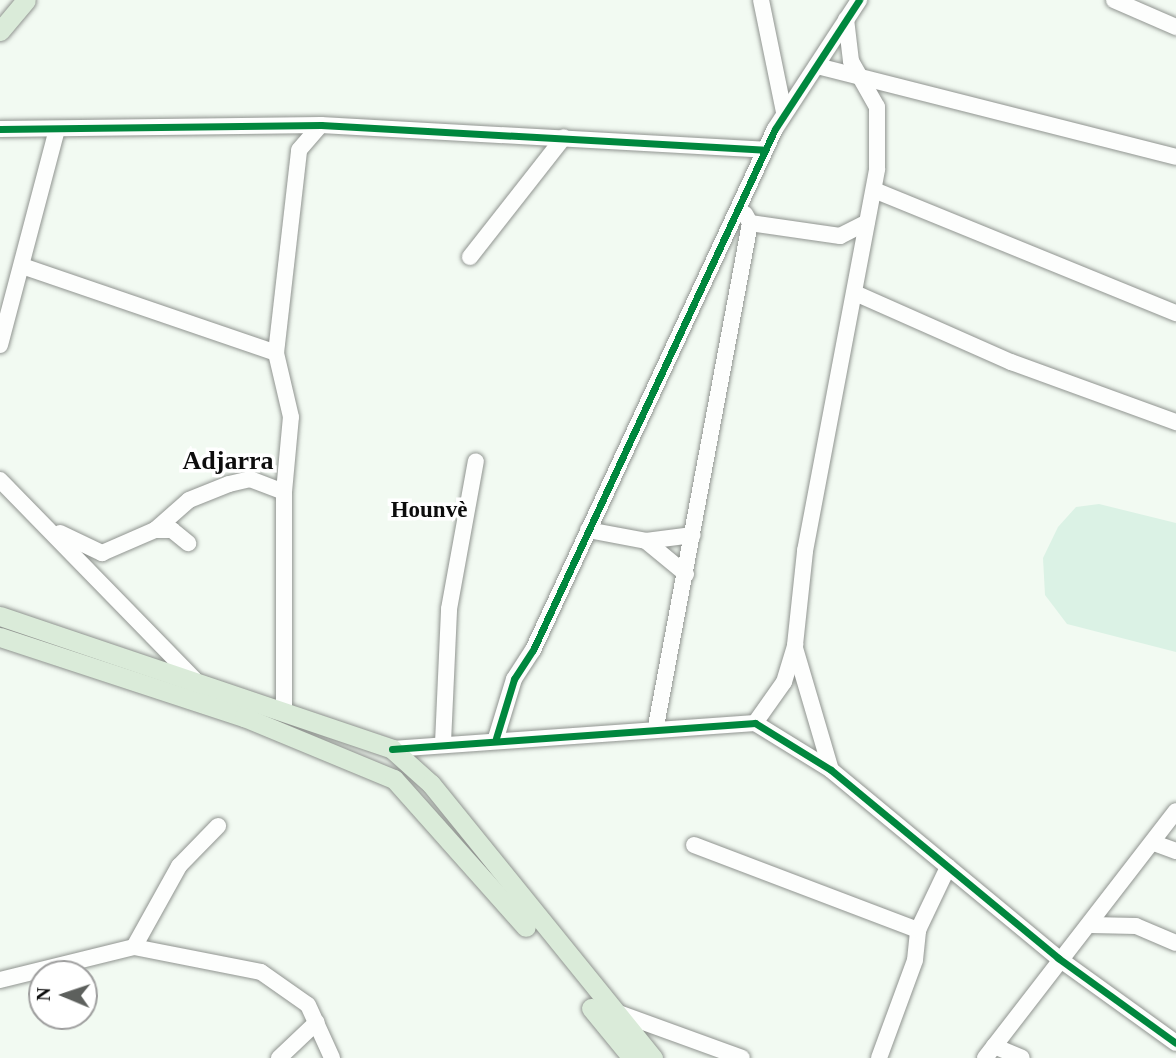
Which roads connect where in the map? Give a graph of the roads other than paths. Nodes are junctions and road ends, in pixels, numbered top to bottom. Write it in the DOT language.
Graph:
graph roads {
  1 [pos="26,0"];
  2 [pos="761,0"];
  3 [pos="850,0"];
  4 [pos="859,0"];
  5 [pos="1114,0"];
  6 [pos="846,19"];
  7 [pos="1176,27"];
  8 [pos="0,31"];
  9 [pos="817,66"];
  10 [pos="858,76"];
  11 [pos="914,96"];
  12 [pos="877,107"];
  13 [pos="784,112"];
  14 [pos="321,124"];
  15 [pos="275,125"];
  16 [pos="0,129"];
  17 [pos="57,129"];
  18 [pos="564,138"];
  19 [pos="299,150"];
  20 [pos="765,150"];
  21 [pos="1176,157"];
  22 [pos="874,190"];
  23 [pos="740,206"];
  24 [pos="867,222"];
  25 [pos="750,223"];
  26 [pos="841,236"];
  27 [pos="470,257"];
  28 [pos="861,262"];
  29 [pos="25,267"];
  30 [pos="855,293"];
  31 [pos="1176,313"];
  32 [pos="0,345"];
  33 [pos="276,354"];
  34 [pos="1176,422"];
  35 [pos="476,461"];
  36 [pos="0,480"];
  37 [pos="284,492"];
  38 [pos="52,529"];
  39 [pos="155,530"];
  40 [pos="588,530"];
  41 [pos="693,535"];
  42 [pos="646,541"];
  43 [pos="188,543"];
  44 [pos="686,574"];
  45 [pos="0,617"];
  46 [pos="0,637"];
  47 [pos="795,645"];
  48 [pos="194,679"];
  49 [pos="284,712"];
  50 [pos="755,723"];
  51 [pos="656,726"];
  52 [pos="496,738"];
  53 [pos="443,743"];
  54 [pos="392,749"];
  55 [pos="831,770"];
  56 [pos="1176,811"];
  57 [pos="218,827"];
  58 [pos="1154,843"];
  59 [pos="694,845"];
  60 [pos="1176,851"];
  61 [pos="948,867"];
  62 [pos="1091,925"];
  63 [pos="918,930"];
  64 [pos="1176,943"];
  65 [pos="134,947"];
  66 [pos="1058,958"];
  67 [pos="0,980"];
  68 [pos="610,1010"];
  69 [pos="317,1022"];
  70 [pos="1176,1044"];
  71 [pos="989,1052"];
  72 [pos="279,1058"];
  73 [pos="332,1058"];
  74 [pos="632,1058"];
  75 [pos="653,1058"];
  76 [pos="742,1058"];
  77 [pos="879,1058"];
  78 [pos="1023,1058"];
  1 -- 8 [label="main road"];
  2 -- 13 [label="street"];
  3 -- 6 [label="street"];
  4 -- 6 [label="street"];
  5 -- 7 [label="street"];
  6 -- 9 [label="street"];
  6 -- 10 [label="street"];
  9 -- 10 [label="street"];
  9 -- 13 [label="street"];
  10 -- 11 [label="street"];
  10 -- 12 [label="street"];
  11 -- 12 [label="street"];
  11 -- 21 [label="street"];
  12 -- 22 [label="street"];
  13 -- 20 [label="street"];
  14 -- 15 [label="street"];
  14 -- 18 [label="street"];
  14 -- 19 [label="street"];
  15 -- 17 [label="street"];
  15 -- 19 [label="street"];
  16 -- 17 [label="street"];
  17 -- 29 [label="street"];
  18 -- 20 [label="street"];
  18 -- 27 [label="street"];
  19 -- 33 [label="street"];
  20 -- 23 [label="street"];
  22 -- 24 [label="street"];
  22 -- 31 [label="street"];
  23 -- 25 [label="street"];
  23 -- 40 [label="street"];
  24 -- 26 [label="street"];
  24 -- 28 [label="street"];
  25 -- 26 [label="street"];
  25 -- 41 [label="street"];
  26 -- 28 [label="street"];
  28 -- 30 [label="street"];
  29 -- 32 [label="street"];
  29 -- 33 [label="street"];
  30 -- 34 [label="street"];
  30 -- 47 [label="street"];
  33 -- 37 [label="street"];
  35 -- 53 [label="street"];
  36 -- 38 [label="street"];
  37 -- 39 [label="street"];
  37 -- 49 [label="street"];
  38 -- 39 [label="street"];
  38 -- 48 [label="street"];
  39 -- 43 [label="street"];
  40 -- 42 [label="street"];
  40 -- 52 [label="street"];
  41 -- 42 [label="street"];
  41 -- 44 [label="street"];
  42 -- 44 [label="street"];
  44 -- 51 [label="street"];
  45 -- 48 [label="main road"];
  46 -- 74 [label="main road"];
  47 -- 50 [label="street"];
  47 -- 55 [label="street"];
  48 -- 49 [label="main road"];
  49 -- 54 [label="main road"];
  50 -- 51 [label="street"];
  50 -- 55 [label="street"];
  51 -- 52 [label="street"];
  52 -- 53 [label="street"];
  53 -- 54 [label="street"];
  54 -- 68 [label="main road"];
  55 -- 61 [label="street"];
  56 -- 58 [label="street"];
  57 -- 65 [label="street"];
  58 -- 60 [label="street"];
  58 -- 62 [label="street"];
  59 -- 63 [label="street"];
  61 -- 63 [label="street"];
  61 -- 66 [label="street"];
  62 -- 64 [label="street"];
  62 -- 66 [label="street"];
  63 -- 77 [label="street"];
  65 -- 67 [label="street"];
  65 -- 69 [label="street"];
  66 -- 70 [label="street"];
  66 -- 71 [label="street"];
  68 -- 75 [label="main road"];
  68 -- 76 [label="street"];
  69 -- 72 [label="street"];
  69 -- 73 [label="street"];
  71 -- 78 [label="street"];
}
